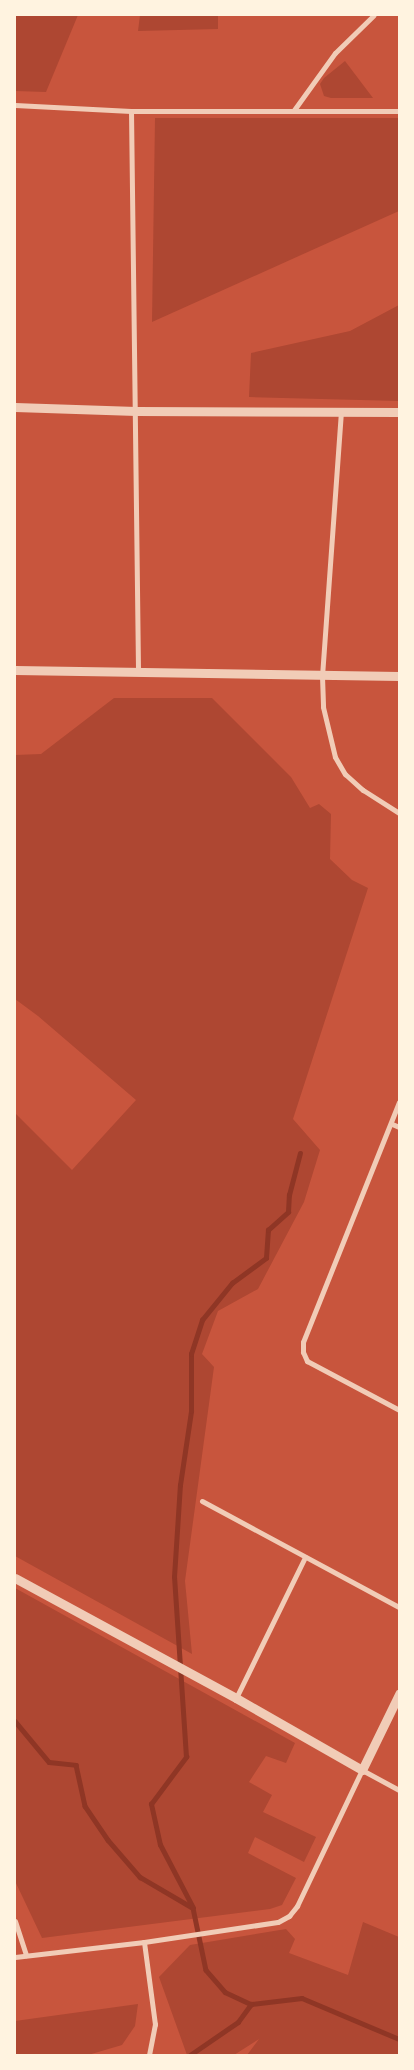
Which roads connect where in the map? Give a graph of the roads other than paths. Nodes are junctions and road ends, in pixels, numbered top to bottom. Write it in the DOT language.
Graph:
graph roads {
  1 [pos="374,15"];
  2 [pos="15,106"];
  3 [pos="294,110"];
  4 [pos="399,110"];
  5 [pos="131,111"];
  6 [pos="15,407"];
  7 [pos="136,411"];
  8 [pos="341,412"];
  9 [pos="399,412"];
  10 [pos="15,670"];
  11 [pos="138,670"];
  12 [pos="322,676"];
  13 [pos="399,676"];
  14 [pos="399,813"];
  15 [pos="399,1102"];
  16 [pos="392,1124"];
  17 [pos="399,1127"];
  18 [pos="399,1410"];
  19 [pos="202,1501"];
  20 [pos="305,1558"];
  21 [pos="15,1578"];
  22 [pos="399,1607"];
  23 [pos="399,1694"];
  24 [pos="236,1698"];
  25 [pos="362,1770"];
  26 [pos="399,1790"];
  27 [pos="15,1921"];
  28 [pos="144,1942"];
  29 [pos="26,1955"];
  30 [pos="15,1957"];
  31 [pos="150,2055"];
  1 -- 3 [label="street"];
  2 -- 5 [label="street"];
  3 -- 4 [label="street"];
  3 -- 5 [label="street"];
  5 -- 7 [label="street"];
  6 -- 7 [label="street"];
  7 -- 8 [label="street"];
  7 -- 11 [label="street"];
  8 -- 9 [label="street"];
  8 -- 12 [label="street"];
  10 -- 11 [label="street"];
  11 -- 12 [label="street"];
  12 -- 13 [label="street"];
  12 -- 14 [label="street"];
  15 -- 16 [label="street"];
  16 -- 17 [label="street"];
  16 -- 18 [label="street"];
  19 -- 20 [label="street"];
  20 -- 22 [label="street"];
  20 -- 24 [label="street"];
  21 -- 24 [label="street"];
  23 -- 25 [label="street"];
  24 -- 25 [label="street"];
  25 -- 26 [label="street"];
  25 -- 28 [label="street"];
  27 -- 29 [label="street"];
  28 -- 29 [label="street"];
  28 -- 31 [label="street"];
  29 -- 30 [label="street"];
}
